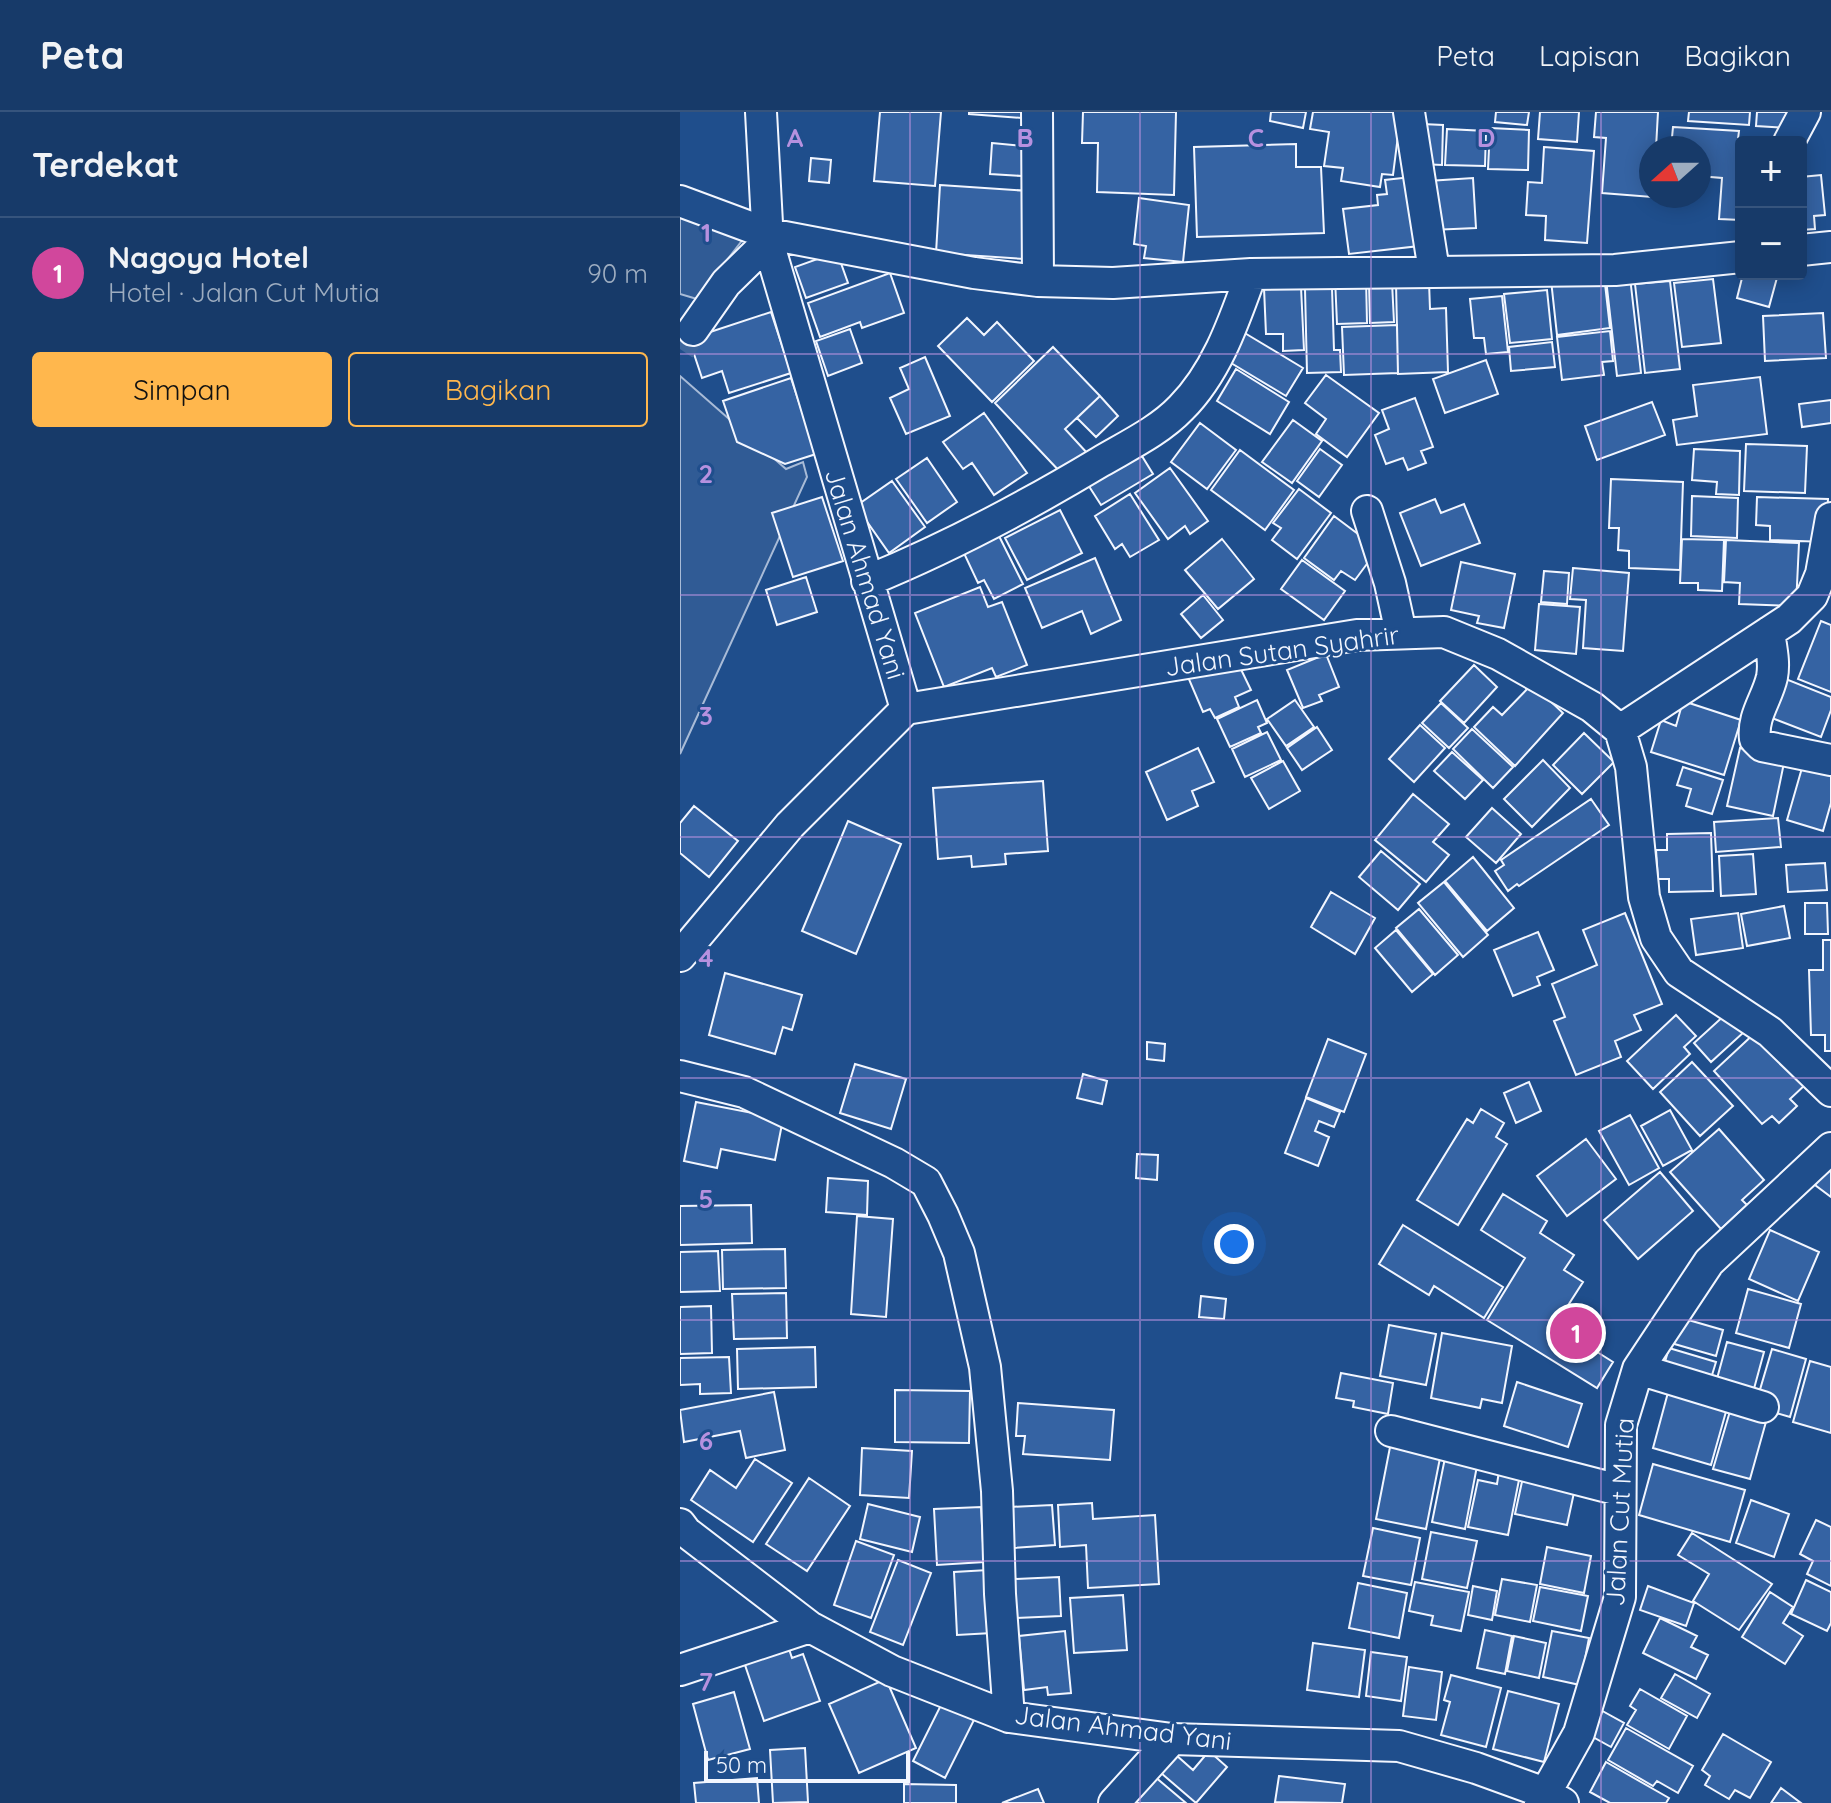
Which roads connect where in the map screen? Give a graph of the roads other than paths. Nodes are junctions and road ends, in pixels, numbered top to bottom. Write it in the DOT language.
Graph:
graph roads {
  1 [pos="761,112"];
  2 [pos="1037,112"];
  3 [pos="1409,112"];
  4 [pos="1805,112"];
  5 [pos="1792,136"];
  6 [pos="680,201"];
  7 [pos="768,238"];
  8 [pos="1831,247"];
  9 [pos="1807,249"];
  10 [pos="1735,258"];
  11 [pos="1434,271"];
  12 [pos="1251,274"];
  13 [pos="1038,281"];
  14 [pos="693,330"];
  15 [pos="1367,511"];
  16 [pos="1831,518"];
  17 [pos="867,581"];
  18 [pos="1769,632"];
  19 [pos="1401,633"];
  20 [pos="906,709"];
  21 [pos="1620,730"];
  22 [pos="1831,760"];
  23 [pos="680,956"];
  24 [pos="680,1076"];
  25 [pos="1831,1091"];
  26 [pos="1831,1148"];
  27 [pos="1638,1369"];
  28 [pos="1763,1407"];
  29 [pos="1391,1431"];
  30 [pos="1619,1490"];
  31 [pos="680,1524"];
  32 [pos="810,1627"];
  33 [pos="680,1670"];
  34 [pos="1009,1717"];
  35 [pos="1172,1739"];
  36 [pos="1549,1800"];
  37 [pos="1114,1803"];
  1 -- 7 [label="street, Jalan Ahmad Yani"];
  2 -- 13 [label="street"];
  3 -- 11 [label="street"];
  4 -- 5 [label="street"];
  6 -- 7 [label="street"];
  7 -- 13 [label="street"];
  7 -- 14 [label="street"];
  7 -- 17 [label="street, Jalan Ahmad Yani"];
  8 -- 9 [label="street"];
  10 -- 11 [label="street"];
  11 -- 12 [label="street"];
  12 -- 13 [label="street"];
  12 -- 17 [label="street"];
  15 -- 19 [label="street"];
  16 -- 18 [label="street"];
  17 -- 20 [label="street, Jalan Ahmad Yani"];
  18 -- 21 [label="street"];
  18 -- 22 [label="street"];
  19 -- 20 [label="street, Jalan Sutan Syahrir"];
  19 -- 21 [label="street, Jalan Sutan Syahrir"];
  20 -- 23 [label="street, Jalan Ahmad Yani"];
  21 -- 25 [label="street"];
  24 -- 34 [label="street"];
  26 -- 27 [label="street, Jalan Cut Mutia"];
  27 -- 28 [label="street"];
  27 -- 30 [label="street, Jalan Cut Mutia"];
  29 -- 30 [label="street"];
  30 -- 36 [label="street, Jalan Cut Mutia"];
  31 -- 32 [label="street, Jalan Ahmad Yani"];
  32 -- 33 [label="street"];
  32 -- 34 [label="street, Jalan Ahmad Yani"];
  34 -- 35 [label="street, Jalan Ahmad Yani"];
  35 -- 36 [label="street, Jalan Ahmad Yani"];
  35 -- 37 [label="street"];
}
